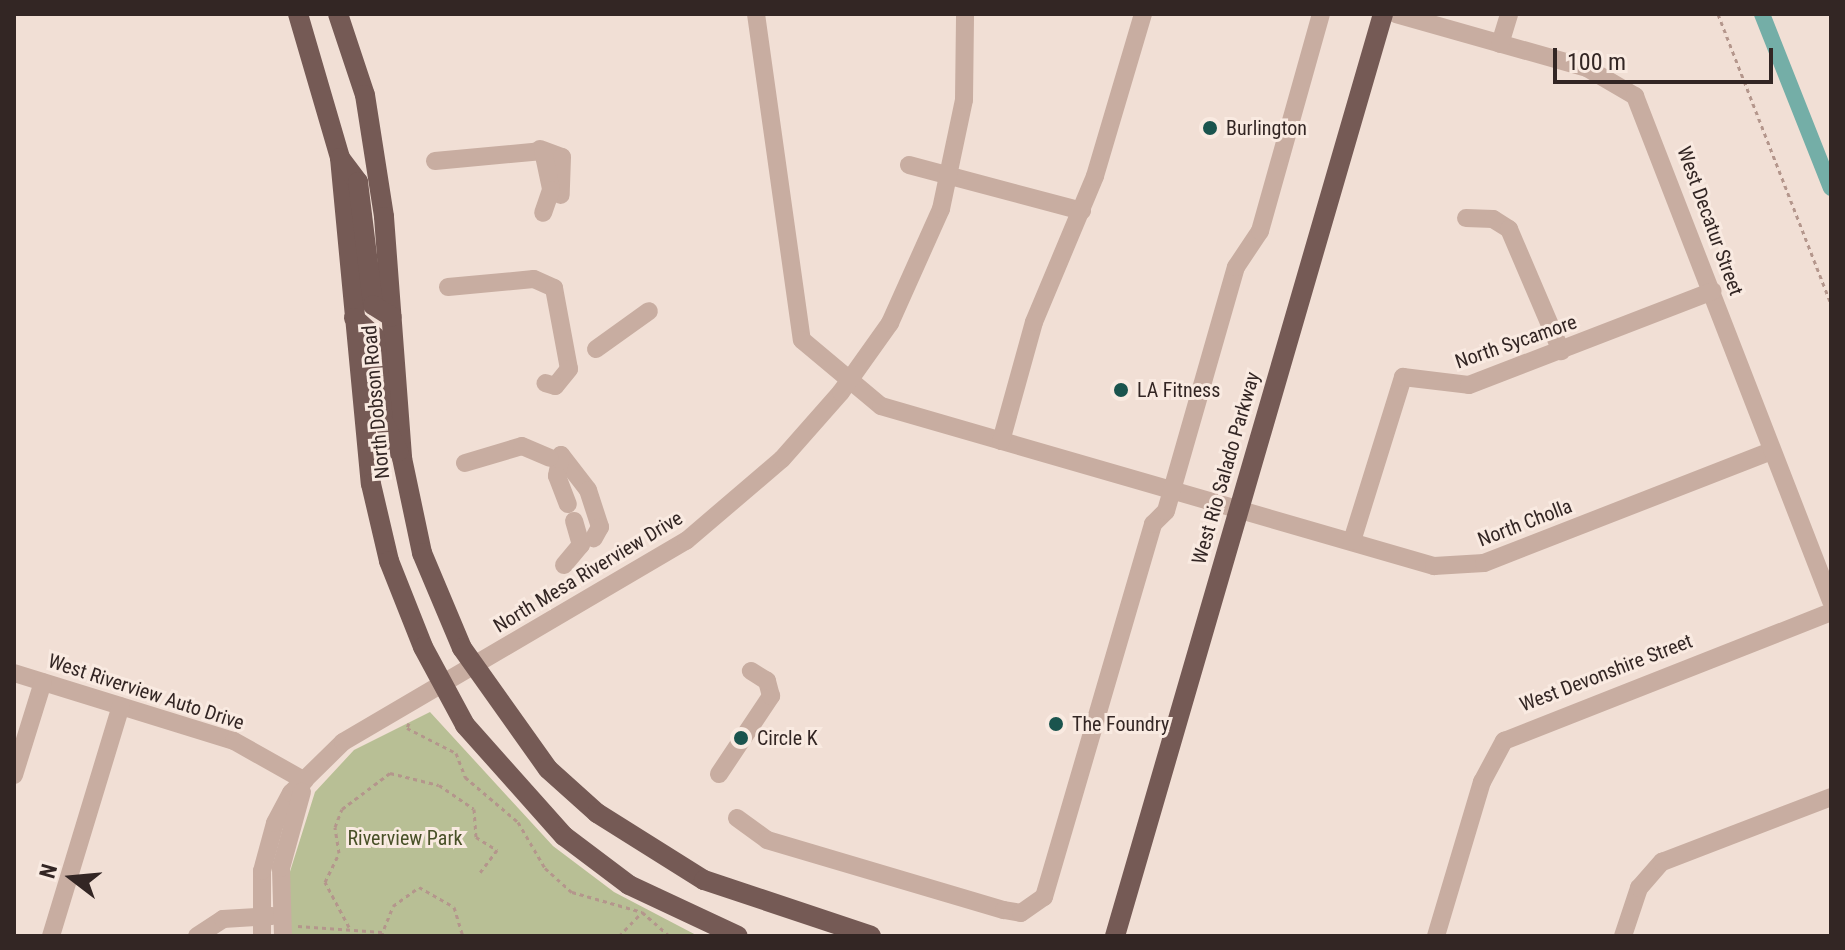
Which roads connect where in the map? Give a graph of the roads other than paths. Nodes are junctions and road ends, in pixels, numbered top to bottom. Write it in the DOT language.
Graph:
graph roads {
  1 [pos="298,14"];
  2 [pos="338,14"];
  3 [pos="756,14"];
  4 [pos="1143,14"];
  5 [pos="1321,14"];
  6 [pos="1383,14"];
  7 [pos="1396,14"];
  8 [pos="1509,14"];
  9 [pos="967,15"];
  10 [pos="1500,44"];
  11 [pos="340,158"];
  12 [pos="435,161"];
  13 [pos="909,165"];
  14 [pos="950,175"];
  15 [pos="1082,211"];
  16 [pos="543,213"];
  17 [pos="1466,218"];
  18 [pos="448,287"];
  19 [pos="1712,291"];
  20 [pos="649,311"];
  21 [pos="392,317"];
  22 [pos="354,318"];
  23 [pos="596,349"];
  24 [pos="1561,351"];
  25 [pos="849,382"];
  26 [pos="545,383"];
  27 [pos="1001,441"];
  28 [pos="1772,451"];
  29 [pos="402,458"];
  30 [pos="556,461"];
  31 [pos="465,463"];
  32 [pos="1172,491"];
  33 [pos="575,511"];
  34 [pos="1239,511"];
  35 [pos="1352,541"];
  36 [pos="581,551"];
  37 [pos="1831,601"];
  38 [pos="1831,612"];
  39 [pos="473,667"];
  40 [pos="751,671"];
  41 [pos="14,673"];
  42 [pos="43,682"];
  43 [pos="442,684"];
  44 [pos="121,706"];
  45 [pos="719,774"];
  46 [pos="14,775"];
  47 [pos="305,781"];
  48 [pos="1831,797"];
  49 [pos="737,818"];
  50 [pos="261,916"];
  51 [pos="286,926"];
  52 [pos="51,936"];
  53 [pos="197,936"];
  54 [pos="262,936"];
  55 [pos="738,936"];
  56 [pos="871,936"];
  57 [pos="1115,936"];
  58 [pos="1436,936"];
  59 [pos="1623,936"];
  1 -- 11 [label="main road, North Dobson Road"];
  2 -- 21 [label="main road, North Dobson Road"];
  3 -- 25 [label="street, North Cholla"];
  4 -- 15 [label="street"];
  5 -- 32 [label="street"];
  6 -- 34 [label="main road, West Rio Salado Parkway"];
  7 -- 10 [label="street, West Decatur Street"];
  8 -- 10 [label="street"];
  9 -- 14 [label="street, North Mesa Riverview Drive"];
  10 -- 19 [label="street, West Decatur Street"];
  11 -- 21 [label="main road"];
  11 -- 22 [label="main road, North Dobson Road"];
  12 -- 16 [label="street"];
  13 -- 14 [label="street"];
  14 -- 15 [label="street"];
  14 -- 25 [label="street, North Mesa Riverview Drive"];
  15 -- 27 [label="street"];
  17 -- 24 [label="street"];
  18 -- 26 [label="street"];
  19 -- 24 [label="street, North Sycamore"];
  19 -- 28 [label="street, West Decatur Street"];
  20 -- 23 [label="street"];
  21 -- 29 [label="main road, North Dobson Road"];
  22 -- 29 [label="main road"];
  22 -- 43 [label="main road, North Dobson Road"];
  24 -- 35 [label="street, North Sycamore"];
  25 -- 27 [label="street, North Cholla"];
  25 -- 39 [label="street, North Mesa Riverview Drive"];
  27 -- 32 [label="street, North Cholla"];
  28 -- 35 [label="street, North Cholla"];
  28 -- 37 [label="street, West Decatur Street"];
  29 -- 39 [label="main road, North Dobson Road"];
  30 -- 31 [label="street"];
  30 -- 33 [label="street"];
  30 -- 36 [label="street"];
  32 -- 34 [label="street, North Cholla"];
  32 -- 49 [label="street"];
  33 -- 36 [label="street"];
  33 -- 36 [label="street"];
  34 -- 35 [label="street, North Cholla"];
  34 -- 57 [label="main road, West Rio Salado Parkway"];
  38 -- 58 [label="street, West Devonshire Street"];
  39 -- 43 [label="street, North Mesa Riverview Drive"];
  39 -- 56 [label="main road, North Dobson Road"];
  40 -- 45 [label="street"];
  41 -- 42 [label="street, West Riverview Auto Drive"];
  42 -- 44 [label="street, West Riverview Auto Drive"];
  42 -- 46 [label="street"];
  43 -- 47 [label="street, North Mesa Riverview Drive"];
  43 -- 55 [label="main road, North Dobson Road"];
  44 -- 47 [label="street, West Riverview Auto Drive"];
  44 -- 52 [label="street"];
  47 -- 50 [label="street"];
  47 -- 51 [label="street"];
  48 -- 59 [label="street"];
  50 -- 51 [label="street"];
  50 -- 53 [label="street"];
  50 -- 54 [label="street"];
}
